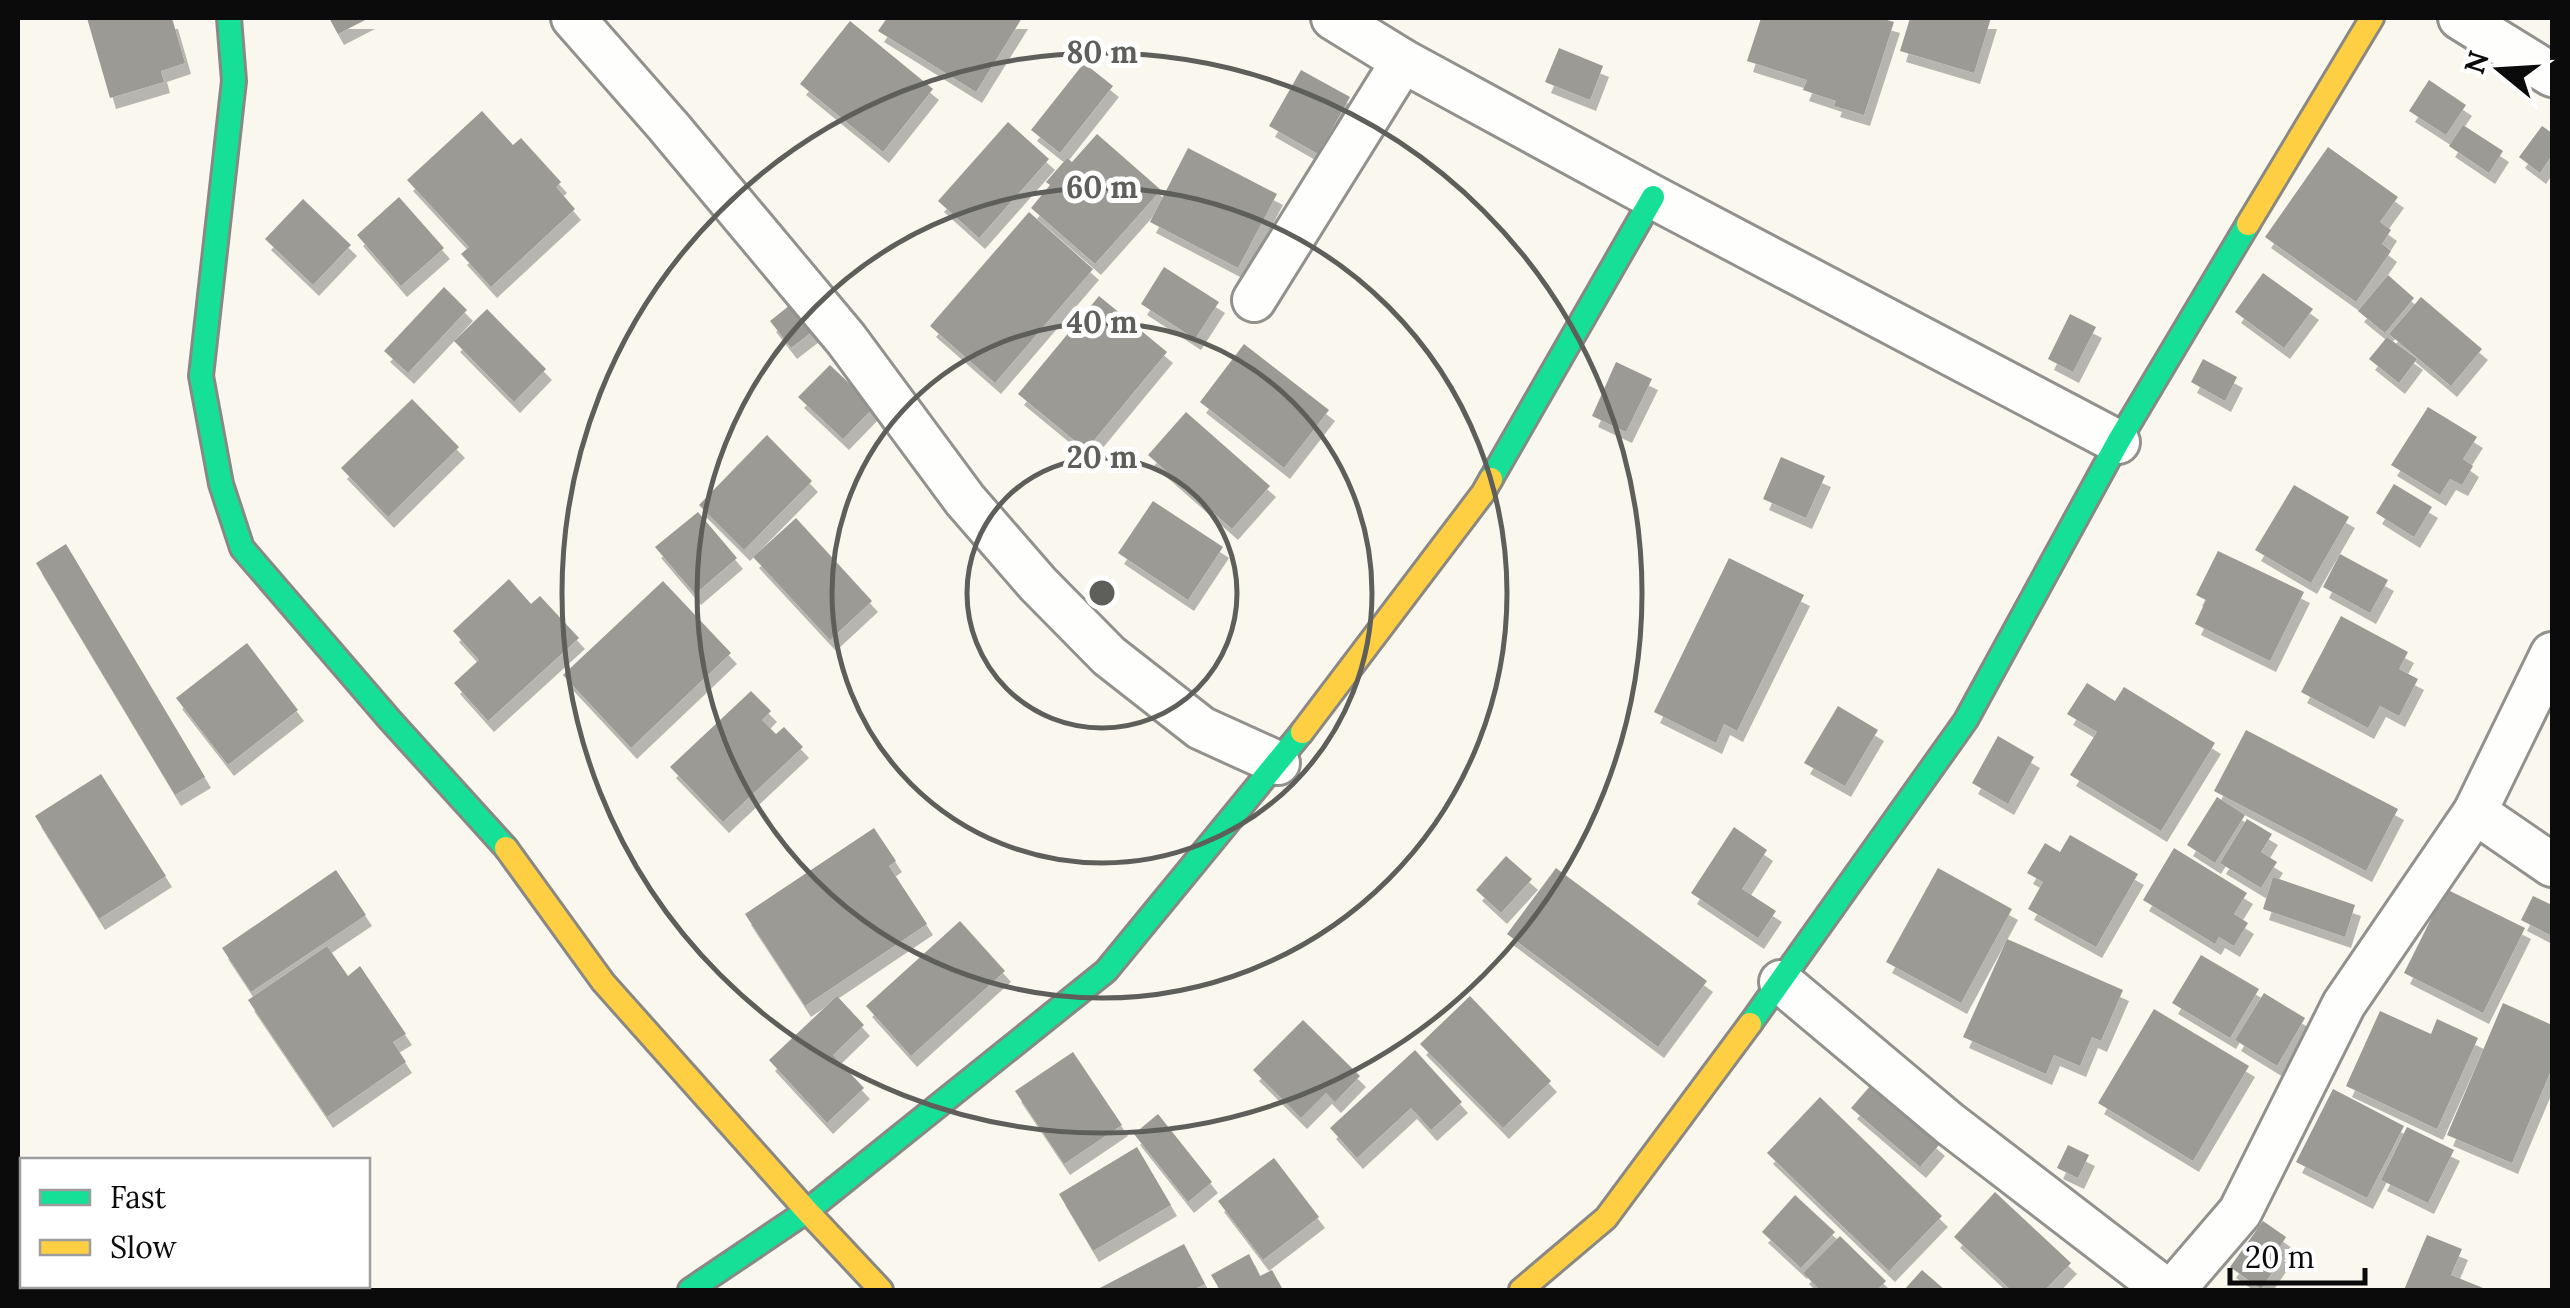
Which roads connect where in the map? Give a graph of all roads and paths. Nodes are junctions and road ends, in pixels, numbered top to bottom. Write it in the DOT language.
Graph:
graph roads {
  1 [pos="230,18"];
  2 [pos="573,18"];
  3 [pos="1333,18"];
  4 [pos="2372,18"];
  5 [pos="2460,18"];
  6 [pos="1404,60"];
  7 [pos="2552,75"];
  8 [pos="1653,198"];
  9 [pos="1254,300"];
  10 [pos="2118,442"];
  11 [pos="2552,654"];
  12 [pos="1278,763"];
  13 [pos="2474,812"];
  14 [pos="2552,865"];
  15 [pos="1781,982"];
  16 [pos="808,1212"];
  17 [pos="690,1290"];
  18 [pos="882,1290"];
  19 [pos="1522,1290"];
  20 [pos="2169,1290"];
  1 -- 16 [label="street"];
  2 -- 12 [label="street"];
  3 -- 6 [label="street"];
  4 -- 10 [label="street"];
  5 -- 7 [label="street"];
  6 -- 8 [label="street"];
  6 -- 9 [label="street"];
  8 -- 10 [label="street"];
  8 -- 12 [label="street"];
  10 -- 15 [label="street"];
  11 -- 13 [label="street"];
  12 -- 16 [label="street"];
  13 -- 14 [label="street"];
  13 -- 20 [label="street"];
  15 -- 19 [label="street"];
  15 -- 20 [label="street"];
  16 -- 17 [label="street"];
  16 -- 18 [label="street"];
}
